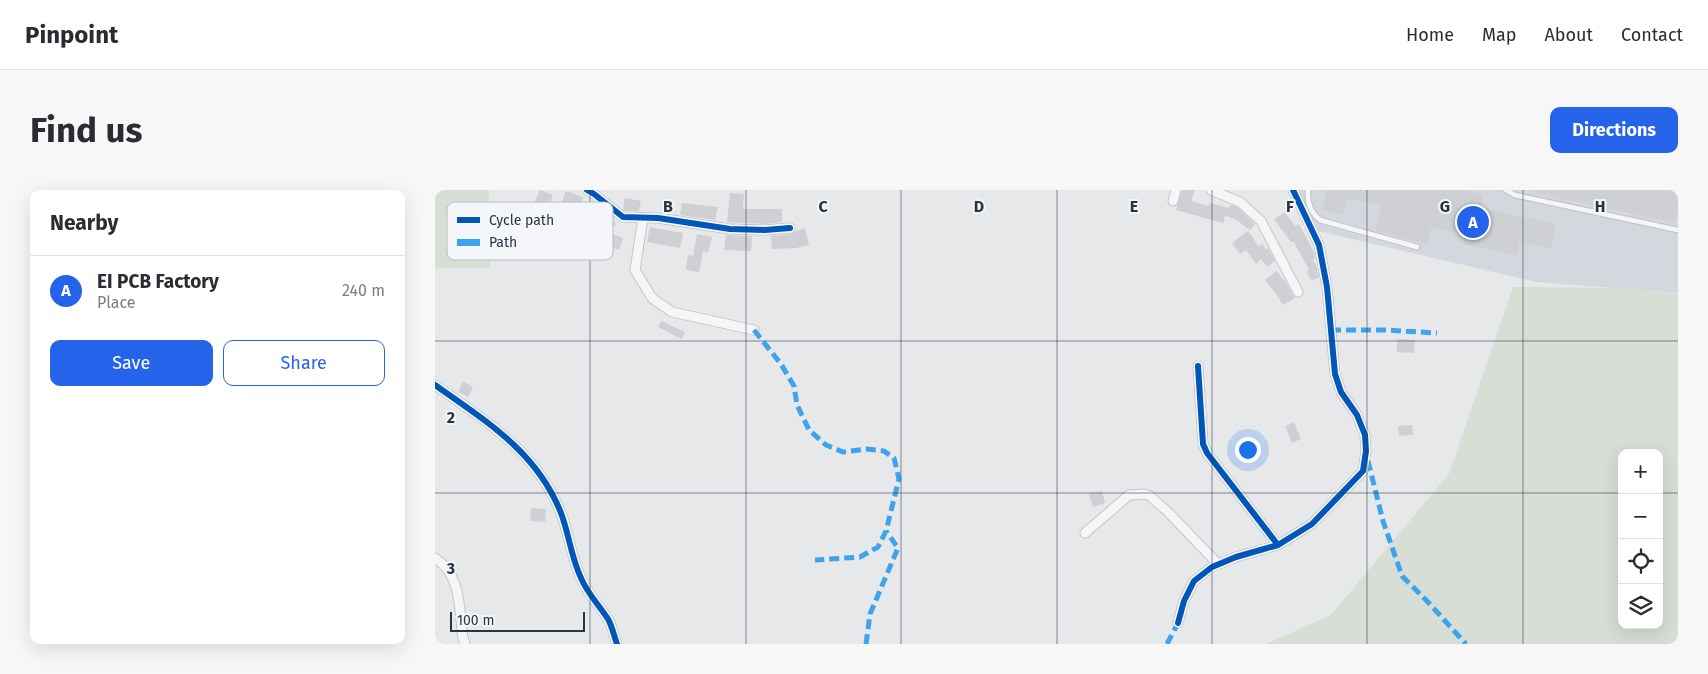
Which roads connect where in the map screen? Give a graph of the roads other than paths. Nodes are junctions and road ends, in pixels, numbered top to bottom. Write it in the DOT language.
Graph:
graph roads {
  1 [pos="587,190"];
  2 [pos="1176,190"];
  3 [pos="1211,190"];
  4 [pos="1293,190"];
  5 [pos="1308,190"];
  6 [pos="1506,190"];
  7 [pos="1173,201"];
  8 [pos="604,202"];
  9 [pos="613,209"];
  10 [pos="643,218"];
  11 [pos="790,228"];
  12 [pos="1678,230"];
  13 [pos="1417,247"];
  14 [pos="1298,292"];
  15 [pos="754,330"];
  16 [pos="1198,366"];
  17 [pos="435,385"];
  18 [pos="1085,533"];
  19 [pos="1279,546"];
  20 [pos="435,558"];
  21 [pos="1218,564"];
  22 [pos="1178,622"];
  23 [pos="465,644"];
  24 [pos="617,644"];
  1 -- 8 [label="street"];
  2 -- 7 [label="street"];
  3 -- 14 [label="street"];
  4 -- 19 [label="street"];
  5 -- 13 [label="lane"];
  6 -- 12 [label="lane"];
  9 -- 10 [label="street"];
  10 -- 11 [label="street"];
  10 -- 15 [label="street"];
  16 -- 19 [label="street"];
  17 -- 24 [label="street"];
  18 -- 21 [label="street"];
  19 -- 21 [label="street"];
  20 -- 23 [label="street"];
  21 -- 22 [label="street"];
}
